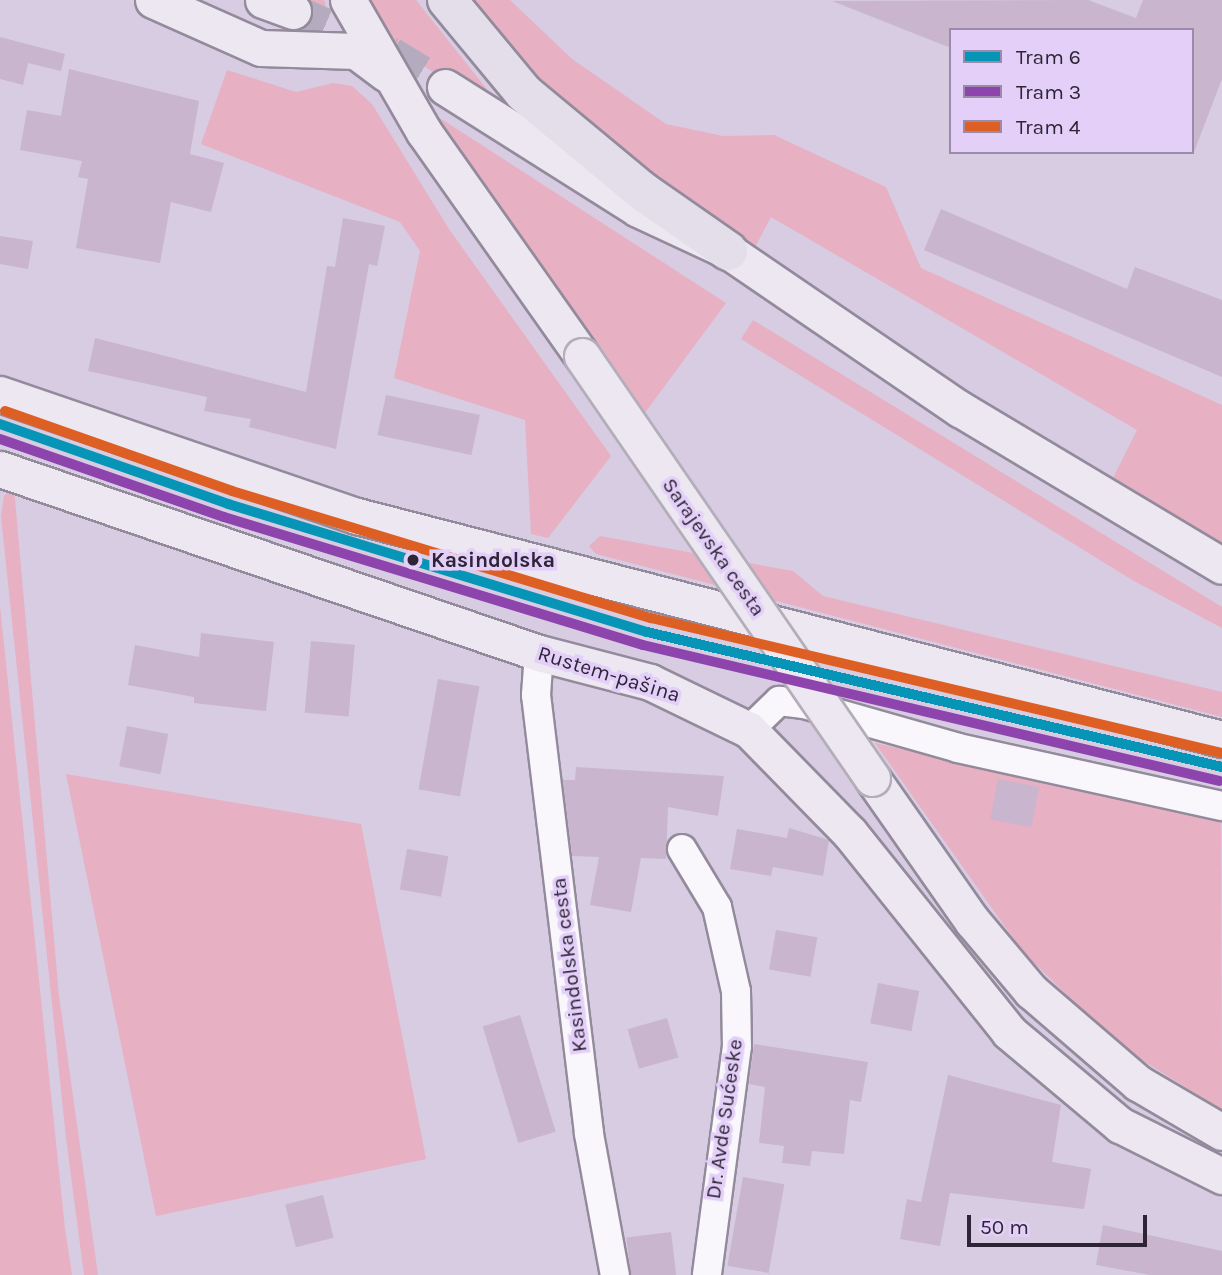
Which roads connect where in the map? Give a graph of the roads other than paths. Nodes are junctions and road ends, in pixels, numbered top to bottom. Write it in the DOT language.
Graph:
graph roads {
  1 [pos="153,0"];
  2 [pos="348,0"];
  3 [pos="447,0"];
  4 [pos="395,85"];
  5 [pos="445,87"];
  6 [pos="728,251"];
  7 [pos="0,394"];
  8 [pos="0,469"];
  9 [pos="1222,566"];
  10 [pos="539,653"];
  11 [pos="749,730"];
  12 [pos="1222,739"];
  13 [pos="1222,806"];
  14 [pos="682,849"];
  15 [pos="1222,1132"];
  16 [pos="1222,1176"];
  17 [pos="615,1275"];
  18 [pos="707,1275"];
  1 -- 4 [label="main road"];
  2 -- 4 [label="main road, Sarajevska cesta"];
  3 -- 6 [label="highway"];
  4 -- 15 [label="main road, Sarajevska cesta, bridge"];
  5 -- 6 [label="main road"];
  6 -- 9 [label="main road"];
  7 -- 12 [label="main road"];
  8 -- 10 [label="main road, Rustem-pašina"];
  10 -- 11 [label="main road, Rustem-pašina"];
  10 -- 17 [label="street, Kasindolska cesta"];
  11 -- 13 [label="street"];
  11 -- 16 [label="main road, Rustem-pašina"];
  14 -- 18 [label="street, Dr. Avde Sućeske"];
}
